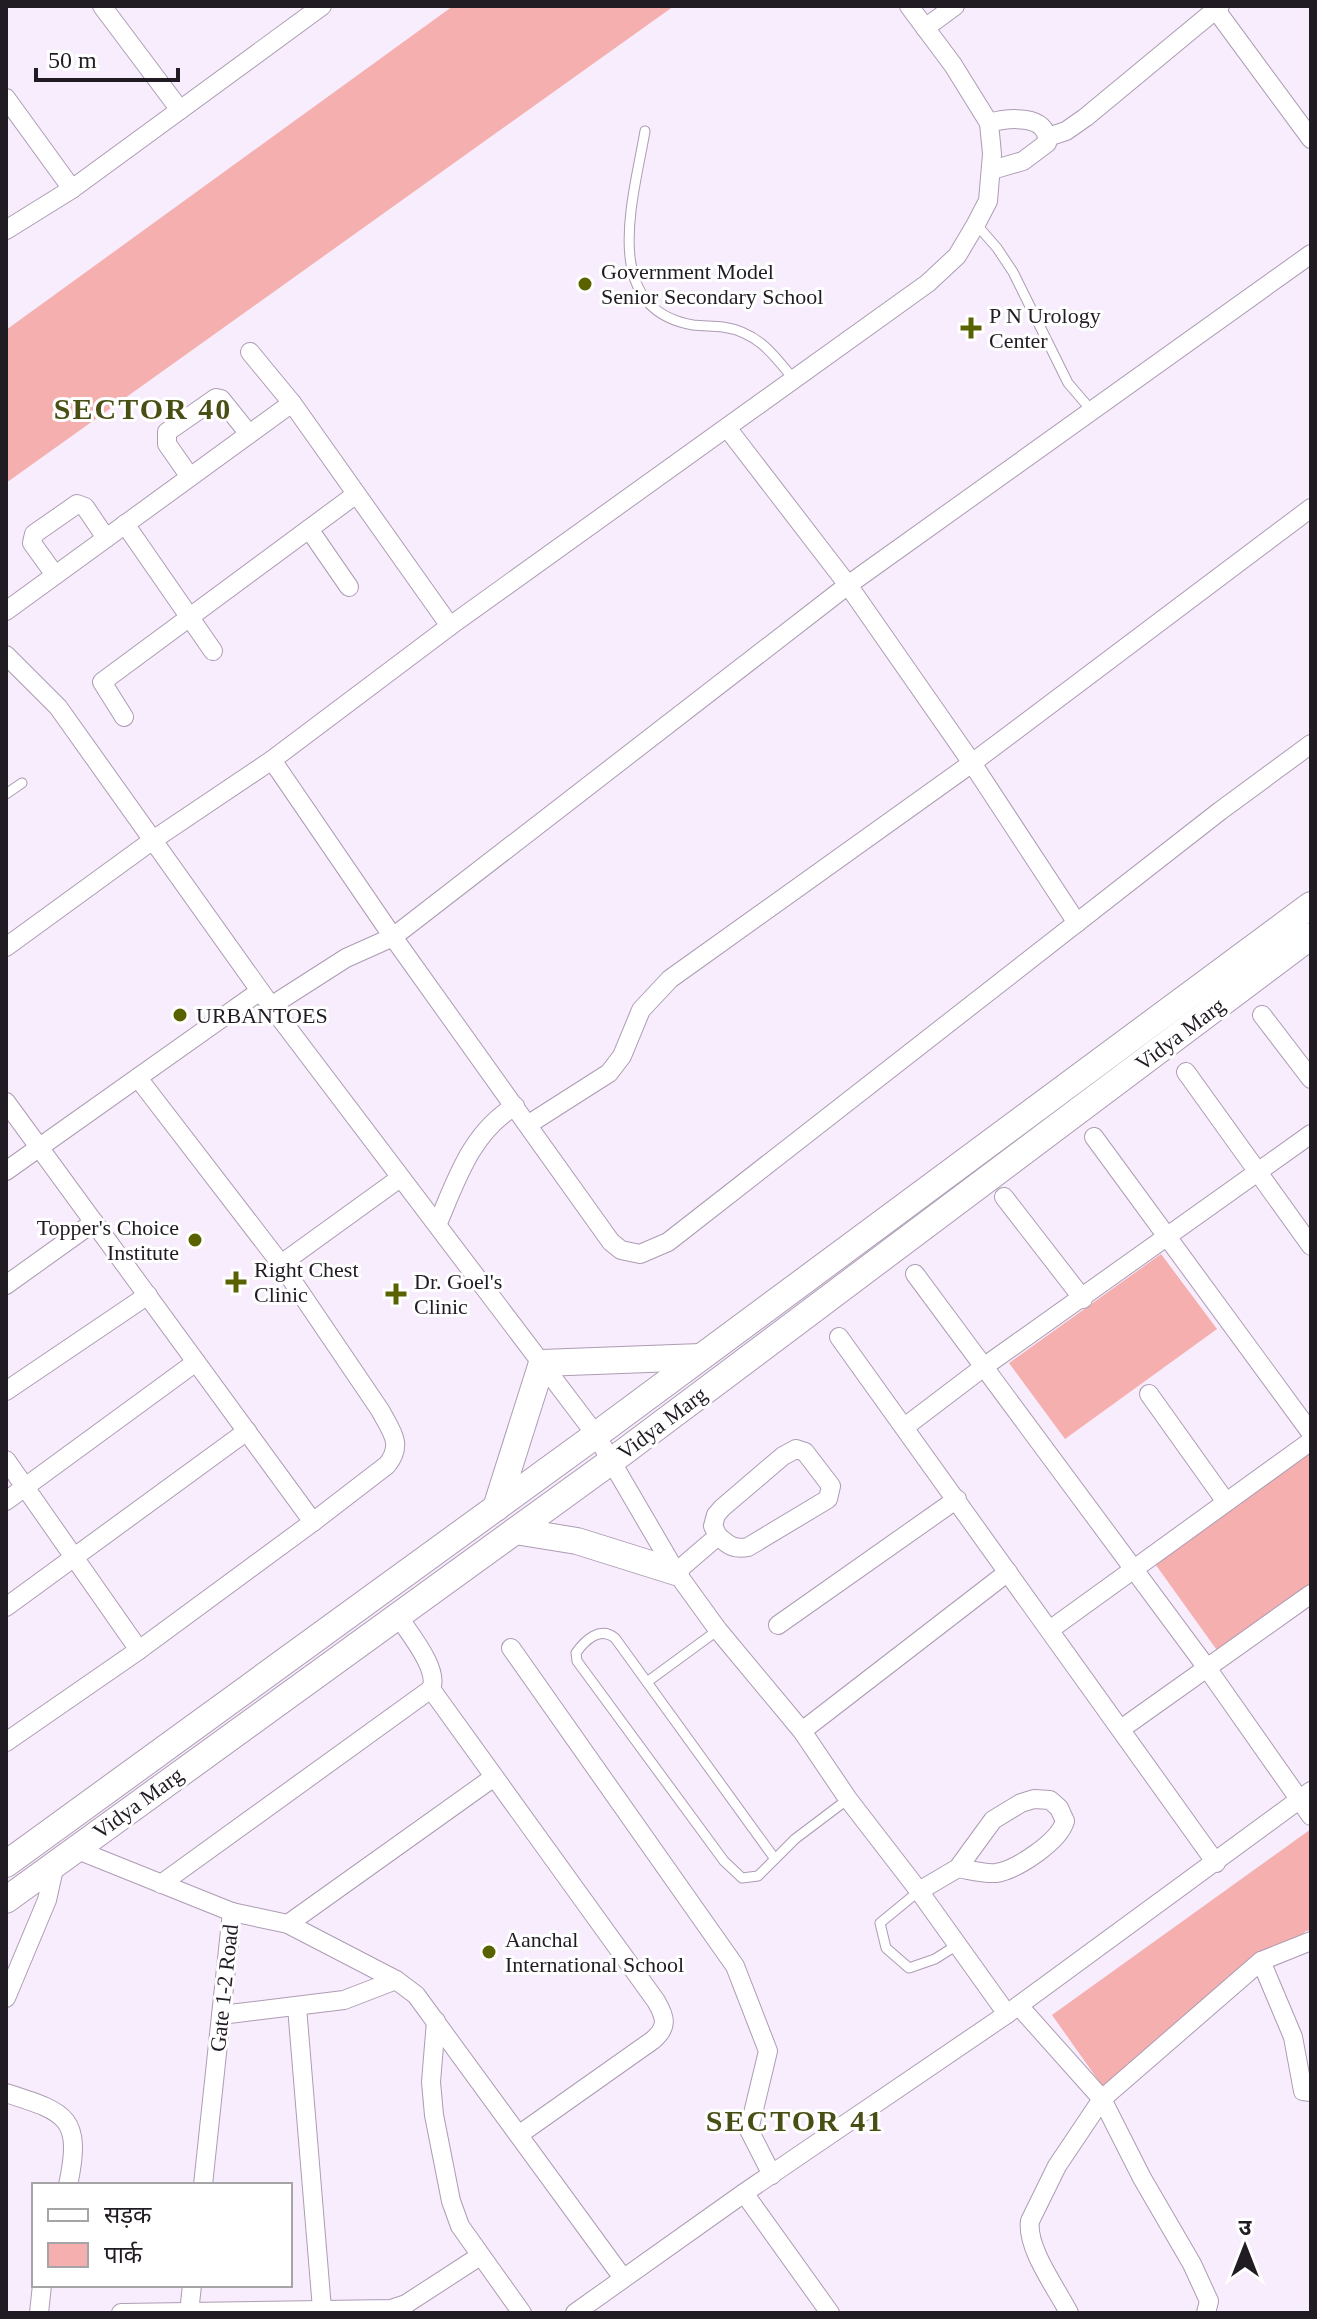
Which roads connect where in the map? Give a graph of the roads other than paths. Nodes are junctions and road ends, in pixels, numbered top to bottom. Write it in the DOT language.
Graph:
graph roads {
  1 [pos="102,6"];
  2 [pos="322,6"];
  3 [pos="909,6"];
  4 [pos="955,6"];
  5 [pos="1217,7"];
  6 [pos="925,28"];
  7 [pos="6,98"];
  8 [pos="180,110"];
  9 [pos="989,123"];
  10 [pos="645,131"];
  11 [pos="1310,136"];
  12 [pos="1048,137"];
  13 [pos="992,170"];
  14 [pos="72,189"];
  15 [pos="976,224"];
  16 [pos="6,230"];
  17 [pos="1311,254"];
  18 [pos="250,352"];
  19 [pos="795,381"];
  20 [pos="292,403"];
  21 [pos="1092,411"];
  22 [pos="728,429"];
  23 [pos="249,434"];
  24 [pos="190,477"];
  25 [pos="355,495"];
  26 [pos="1311,508"];
  27 [pos="125,524"];
  28 [pos="309,529"];
  29 [pos="106,538"];
  30 [pos="55,575"];
  31 [pos="848,585"];
  32 [pos="349,587"];
  33 [pos="6,611"];
  34 [pos="190,616"];
  35 [pos="450,626"];
  36 [pos="213,651"];
  37 [pos="6,655"];
  38 [pos="124,717"];
  39 [pos="1311,744"];
  40 [pos="272,760"];
  41 [pos="972,763"];
  42 [pos="22,783"];
  43 [pos="6,794"];
  44 [pos="153,840"];
  45 [pos="1311,905"];
  46 [pos="1077,923"];
  47 [pos="1311,936"];
  48 [pos="393,937"];
  49 [pos="6,947"];
  50 [pos="266,998"];
  51 [pos="1262,1015"];
  52 [pos="1186,1072"];
  53 [pos="138,1078"];
  54 [pos="1311,1079"];
  55 [pos="6,1102"];
  56 [pos="515,1106"];
  57 [pos="529,1124"];
  58 [pos="1311,1134"];
  59 [pos="1094,1137"];
  60 [pos="40,1148"];
  61 [pos="6,1171"];
  62 [pos="1260,1171"];
  63 [pos="400,1178"];
  64 [pos="1004,1197"];
  65 [pos="94,1222"];
  66 [pos="438,1223"];
  67 [pos="1169,1237"];
  68 [pos="1311,1246"];
  69 [pos="281,1264"];
  70 [pos="915,1274"];
  71 [pos="6,1285"];
  72 [pos="148,1295"];
  73 [pos="1083,1299"];
  74 [pos="839,1337"];
  75 [pos="701,1357"];
  76 [pos="196,1362"];
  77 [pos="542,1363"];
  78 [pos="985,1366"];
  79 [pos="6,1391"];
  80 [pos="1149,1394"];
  81 [pos="906,1426"];
  82 [pos="247,1431"];
  83 [pos="1311,1433"];
  84 [pos="596,1435"];
  85 [pos="1311,1441"];
  86 [pos="6,1460"];
  87 [pos="613,1460"];
  88 [pos="25,1486"];
  89 [pos="957,1499"];
  90 [pos="6,1501"];
  91 [pos="1226,1502"];
  92 [pos="496,1508"];
  93 [pos="313,1522"];
  94 [pos="515,1531"];
  95 [pos="718,1536"];
  96 [pos="75,1557"];
  97 [pos="1134,1568"];
  98 [pos="676,1572"];
  99 [pos="1008,1572"];
  100 [pos="1305,1598"];
  101 [pos="6,1607"];
  102 [pos="398,1616"];
  103 [pos="1311,1618"];
  104 [pos="778,1625"];
  105 [pos="1051,1629"];
  106 [pos="718,1630"];
  107 [pos="511,1648"];
  108 [pos="139,1650"];
  109 [pos="1207,1668"];
  110 [pos="647,1682"];
  111 [pos="431,1689"];
  112 [pos="1121,1729"];
  113 [pos="802,1731"];
  114 [pos="6,1742"];
  115 [pos="494,1777"];
  116 [pos="1305,1795"];
  117 [pos="848,1799"];
  118 [pos="1311,1816"];
  119 [pos="65,1856"];
  120 [pos="775,1859"];
  121 [pos="1216,1863"];
  122 [pos="6,1864"];
  123 [pos="958,1868"];
  124 [pos="161,1884"];
  125 [pos="919,1891"];
  126 [pos="6,1900"];
  127 [pos="232,1912"];
  128 [pos="288,1924"];
  129 [pos="1311,1941"];
  130 [pos="957,1945"];
  131 [pos="1261,1961"];
  132 [pos="396,1980"];
  133 [pos="6,1998"];
  134 [pos="297,2007"];
  135 [pos="1013,2010"];
  136 [pos="221,2015"];
  137 [pos="436,2021"];
  138 [pos="1311,2092"];
  139 [pos="6,2093"];
  140 [pos="1102,2099"];
  141 [pos="520,2134"];
  142 [pos="772,2175"];
  143 [pos="68,2183"];
  144 [pos="203,2183"];
  145 [pos="744,2193"];
  146 [pos="480,2256"];
  147 [pos="623,2278"];
  148 [pos="42,2287"];
  149 [pos="192,2287"];
  150 [pos="322,2309"];
  151 [pos="189,2312"];
  152 [pos="39,2313"];
  153 [pos="121,2313"];
  154 [pos="522,2313"];
  155 [pos="575,2313"];
  156 [pos="830,2313"];
  157 [pos="1069,2313"];
  158 [pos="1206,2313"];
  1 -- 8 [label="street"];
  2 -- 8 [label="street"];
  3 -- 6 [label="street"];
  4 -- 6 [label="street"];
  5 -- 11 [label="street"];
  5 -- 12 [label="street"];
  6 -- 9 [label="street"];
  7 -- 14 [label="street"];
  8 -- 14 [label="street"];
  9 -- 12 [label="street"];
  9 -- 13 [label="street"];
  10 -- 19 [label="lane"];
  12 -- 13 [label="street"];
  13 -- 15 [label="street"];
  14 -- 16 [label="street"];
  15 -- 19 [label="street"];
  15 -- 21 [label="lane"];
  17 -- 21 [label="street"];
  18 -- 20 [label="street"];
  19 -- 22 [label="street"];
  20 -- 23 [label="street"];
  20 -- 25 [label="street"];
  21 -- 31 [label="street"];
  22 -- 31 [label="street"];
  22 -- 35 [label="street"];
  23 -- 24 [label="street"];
  23 -- 24 [label="street"];
  24 -- 27 [label="street"];
  25 -- 28 [label="street"];
  25 -- 35 [label="street"];
  26 -- 41 [label="street"];
  27 -- 29 [label="street"];
  27 -- 34 [label="street"];
  28 -- 32 [label="street"];
  28 -- 34 [label="street"];
  29 -- 30 [label="street"];
  29 -- 30 [label="street"];
  30 -- 33 [label="street"];
  31 -- 41 [label="street"];
  31 -- 48 [label="street"];
  34 -- 36 [label="street"];
  34 -- 38 [label="street"];
  35 -- 40 [label="street"];
  37 -- 44 [label="street"];
  39 -- 46 [label="street"];
  40 -- 44 [label="street"];
  40 -- 48 [label="street"];
  41 -- 46 [label="street"];
  41 -- 57 [label="street"];
  42 -- 43 [label="lane"];
  44 -- 49 [label="street"];
  44 -- 50 [label="street"];
  45 -- 75 [label="main road, Vidya Marg"];
  46 -- 57 [label="street"];
  47 -- 87 [label="main road, Vidya Marg"];
  48 -- 50 [label="street"];
  48 -- 56 [label="street"];
  50 -- 53 [label="street"];
  50 -- 63 [label="street"];
  51 -- 54 [label="street"];
  52 -- 62 [label="street"];
  53 -- 60 [label="street"];
  53 -- 69 [label="street"];
  55 -- 60 [label="street"];
  56 -- 57 [label="street"];
  56 -- 66 [label="street"];
  58 -- 62 [label="street"];
  59 -- 67 [label="street"];
  60 -- 61 [label="street"];
  60 -- 65 [label="street"];
  62 -- 67 [label="street"];
  62 -- 68 [label="street"];
  63 -- 66 [label="street"];
  63 -- 69 [label="street"];
  64 -- 73 [label="street"];
  65 -- 71 [label="street"];
  65 -- 72 [label="street"];
  66 -- 77 [label="street"];
  67 -- 73 [label="street"];
  67 -- 83 [label="street"];
  69 -- 93 [label="street"];
  70 -- 78 [label="street"];
  72 -- 76 [label="street"];
  72 -- 79 [label="street"];
  73 -- 78 [label="street"];
  74 -- 81 [label="street"];
  75 -- 77 [label="main road"];
  75 -- 84 [label="main road, Vidya Marg"];
  76 -- 82 [label="street"];
  76 -- 88 [label="street"];
  77 -- 84 [label="street"];
  77 -- 92 [label="main road"];
  78 -- 81 [label="street"];
  78 -- 97 [label="street"];
  80 -- 91 [label="street"];
  81 -- 89 [label="street"];
  82 -- 93 [label="street"];
  82 -- 96 [label="street"];
  84 -- 87 [label="street"];
  84 -- 92 [label="main road, Vidya Marg"];
  85 -- 91 [label="street"];
  86 -- 88 [label="street"];
  87 -- 94 [label="main road, Vidya Marg"];
  87 -- 98 [label="street"];
  88 -- 90 [label="street"];
  88 -- 96 [label="street"];
  89 -- 99 [label="street"];
  89 -- 104 [label="street"];
  91 -- 97 [label="street"];
  92 -- 122 [label="main road, Vidya Marg"];
  93 -- 108 [label="street"];
  94 -- 98 [label="main road"];
  94 -- 102 [label="main road, Vidya Marg"];
  95 -- 95 [label="street"];
  95 -- 98 [label="street"];
  96 -- 101 [label="street"];
  96 -- 108 [label="street"];
  97 -- 105 [label="street"];
  97 -- 109 [label="street"];
  98 -- 106 [label="street"];
  99 -- 105 [label="street"];
  99 -- 113 [label="street"];
  100 -- 103 [label="street"];
  100 -- 109 [label="street"];
  102 -- 111 [label="street"];
  102 -- 119 [label="main road, Vidya Marg"];
  105 -- 112 [label="street"];
  106 -- 110 [label="lane"];
  106 -- 113 [label="street"];
  107 -- 142 [label="street"];
  108 -- 114 [label="street"];
  109 -- 112 [label="street"];
  109 -- 116 [label="street"];
  110 -- 120 [label="lane"];
  110 -- 120 [label="lane"];
  111 -- 115 [label="street"];
  111 -- 124 [label="street"];
  112 -- 121 [label="street"];
  113 -- 117 [label="street"];
  115 -- 128 [label="street"];
  115 -- 141 [label="street"];
  116 -- 118 [label="street"];
  116 -- 121 [label="street"];
  117 -- 120 [label="lane"];
  117 -- 125 [label="street"];
  119 -- 124 [label="street, Gate 1-2 Road"];
  119 -- 126 [label="main road, Vidya Marg"];
  119 -- 133 [label="street"];
  121 -- 135 [label="street"];
  123 -- 123 [label="street"];
  123 -- 125 [label="street"];
  124 -- 127 [label="street, Gate 1-2 Road"];
  125 -- 130 [label="street"];
  125 -- 130 [label="lane"];
  127 -- 128 [label="street"];
  127 -- 136 [label="street, Gate 1-2 Road"];
  128 -- 132 [label="street"];
  129 -- 131 [label="street"];
  130 -- 135 [label="street"];
  131 -- 138 [label="street"];
  131 -- 140 [label="street"];
  132 -- 134 [label="street"];
  132 -- 137 [label="street"];
  134 -- 136 [label="street"];
  134 -- 150 [label="street"];
  135 -- 140 [label="street"];
  135 -- 142 [label="street"];
  136 -- 144 [label="street, Gate 1-2 Road"];
  137 -- 141 [label="street"];
  137 -- 146 [label="street"];
  139 -- 143 [label="street"];
  140 -- 157 [label="street"];
  140 -- 158 [label="street"];
  141 -- 147 [label="street"];
  142 -- 145 [label="street"];
  145 -- 147 [label="street"];
  145 -- 156 [label="street"];
  146 -- 150 [label="street"];
  146 -- 154 [label="street"];
  147 -- 155 [label="street"];
  148 -- 152 [label="street"];
  149 -- 151 [label="street"];
  150 -- 151 [label="street"];
  151 -- 153 [label="street"];
}
